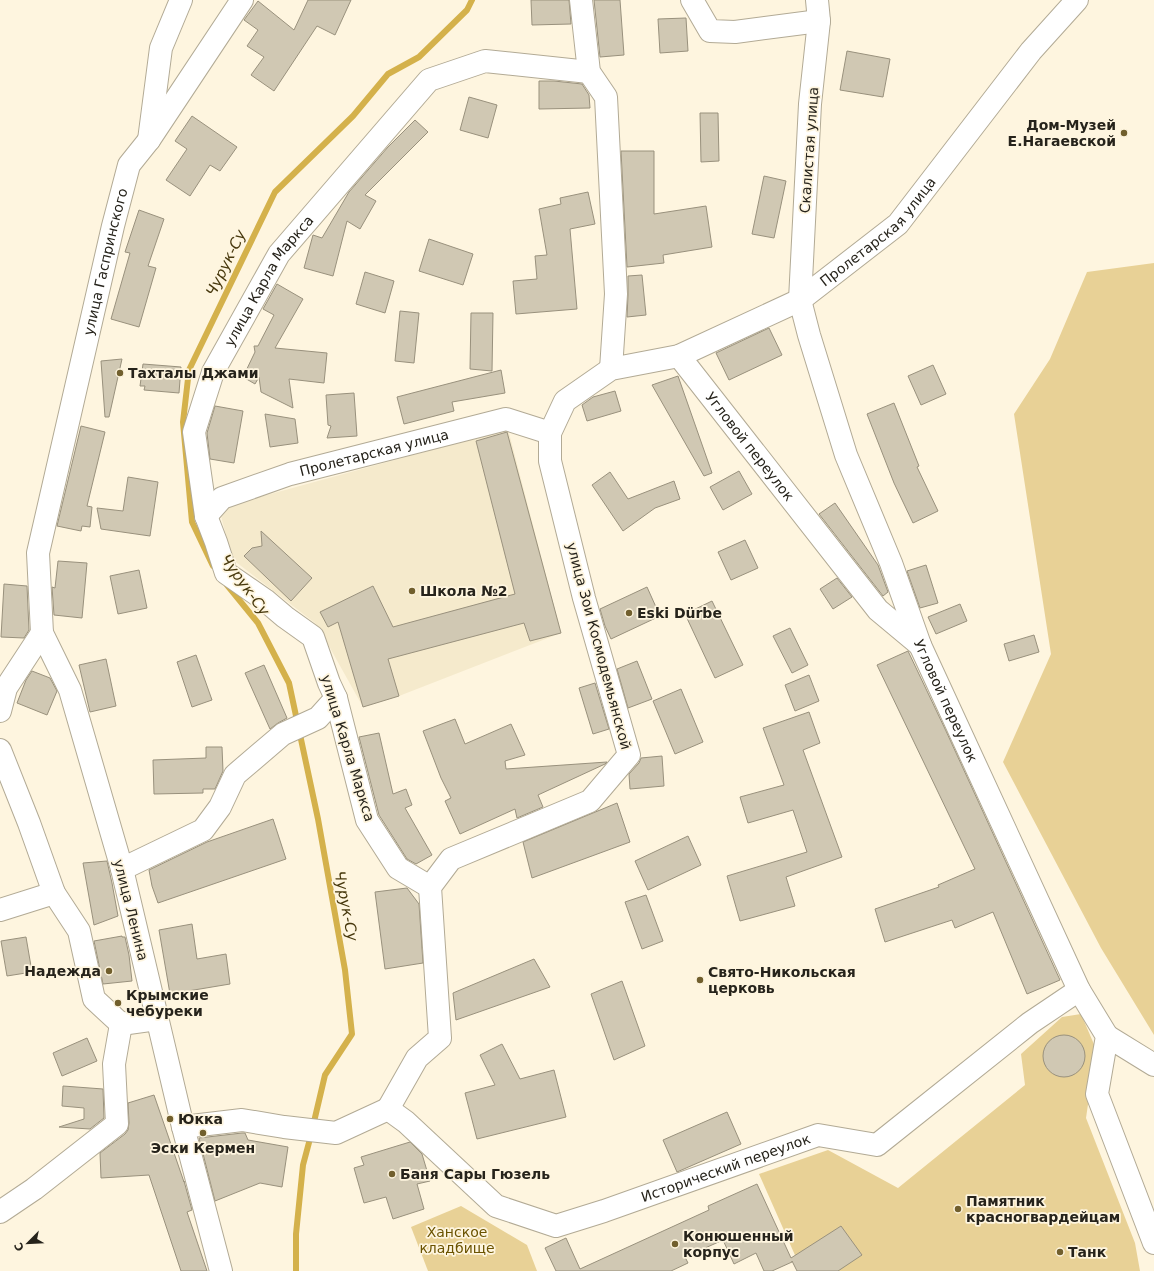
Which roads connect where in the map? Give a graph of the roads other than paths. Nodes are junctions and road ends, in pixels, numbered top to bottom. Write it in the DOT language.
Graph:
graph roads {
  1 [pos="181,0"];
  2 [pos="242,0"];
  3 [pos="581,0"];
  4 [pos="692,0"];
  5 [pos="1077,0"];
  6 [pos="818,10"];
  7 [pos="590,72"];
  8 [pos="149,140"];
  9 [pos="800,300"];
  10 [pos="679,356"];
  11 [pos="611,368"];
  12 [pos="550,433"];
  13 [pos="206,516"];
  14 [pos="38,553"];
  15 [pos="42,633"];
  16 [pos="920,645"];
  17 [pos="336,698"];
  18 [pos="0,711"];
  19 [pos="0,750"];
  20 [pos="122,869"];
  21 [pos="430,887"];
  22 [pos="54,893"];
  23 [pos="0,910"];
  24 [pos="1079,990"];
  25 [pos="157,1019"];
  26 [pos="121,1024"];
  27 [pos="1107,1036"];
  28 [pos="1154,1065"];
  29 [pos="388,1109"];
  30 [pos="183,1127"];
  31 [pos="0,1212"];
  32 [pos="1154,1243"];
  33 [pos="221,1271"];
  1 -- 8 [label="street"];
  2 -- 8 [label="street, улица Гаспринского"];
  3 -- 7 [label="street"];
  4 -- 6 [label="street"];
  5 -- 9 [label="street, Пролетарская улица"];
  6 -- 9 [label="street, Скалистая улица"];
  7 -- 11 [label="street"];
  7 -- 13 [label="street, улица Карла Маркса"];
  8 -- 14 [label="street, улица Гаспринского"];
  9 -- 10 [label="street, Пролетарская улица"];
  9 -- 16 [label="street, Скалистая улица"];
  10 -- 11 [label="street, Пролетарская улица"];
  10 -- 16 [label="street, Угловой переулок"];
  11 -- 12 [label="street, улица Зои Космодемьянской"];
  12 -- 13 [label="street, Пролетарская улица"];
  12 -- 21 [label="street, улица Зои Космодемьянской"];
  13 -- 17 [label="street, улица Карла Маркса"];
  14 -- 15 [label="street, улица Ленина"];
  15 -- 18 [label="street"];
  15 -- 20 [label="street, улица Ленина"];
  16 -- 24 [label="street, Угловой переулок"];
  17 -- 20 [label="street"];
  17 -- 21 [label="street, улица Карла Маркса"];
  19 -- 22 [label="street"];
  20 -- 25 [label="street, улица Ленина"];
  21 -- 29 [label="street"];
  22 -- 23 [label="street"];
  22 -- 26 [label="street"];
  24 -- 27 [label="street, Угловой переулок"];
  24 -- 29 [label="street, Исторический переулок"];
  25 -- 26 [label="street"];
  25 -- 30 [label="street, улица Ленина"];
  26 -- 31 [label="street"];
  27 -- 28 [label="street"];
  27 -- 32 [label="street"];
  29 -- 30 [label="street"];
  30 -- 33 [label="street, улица Ленина"];
}
